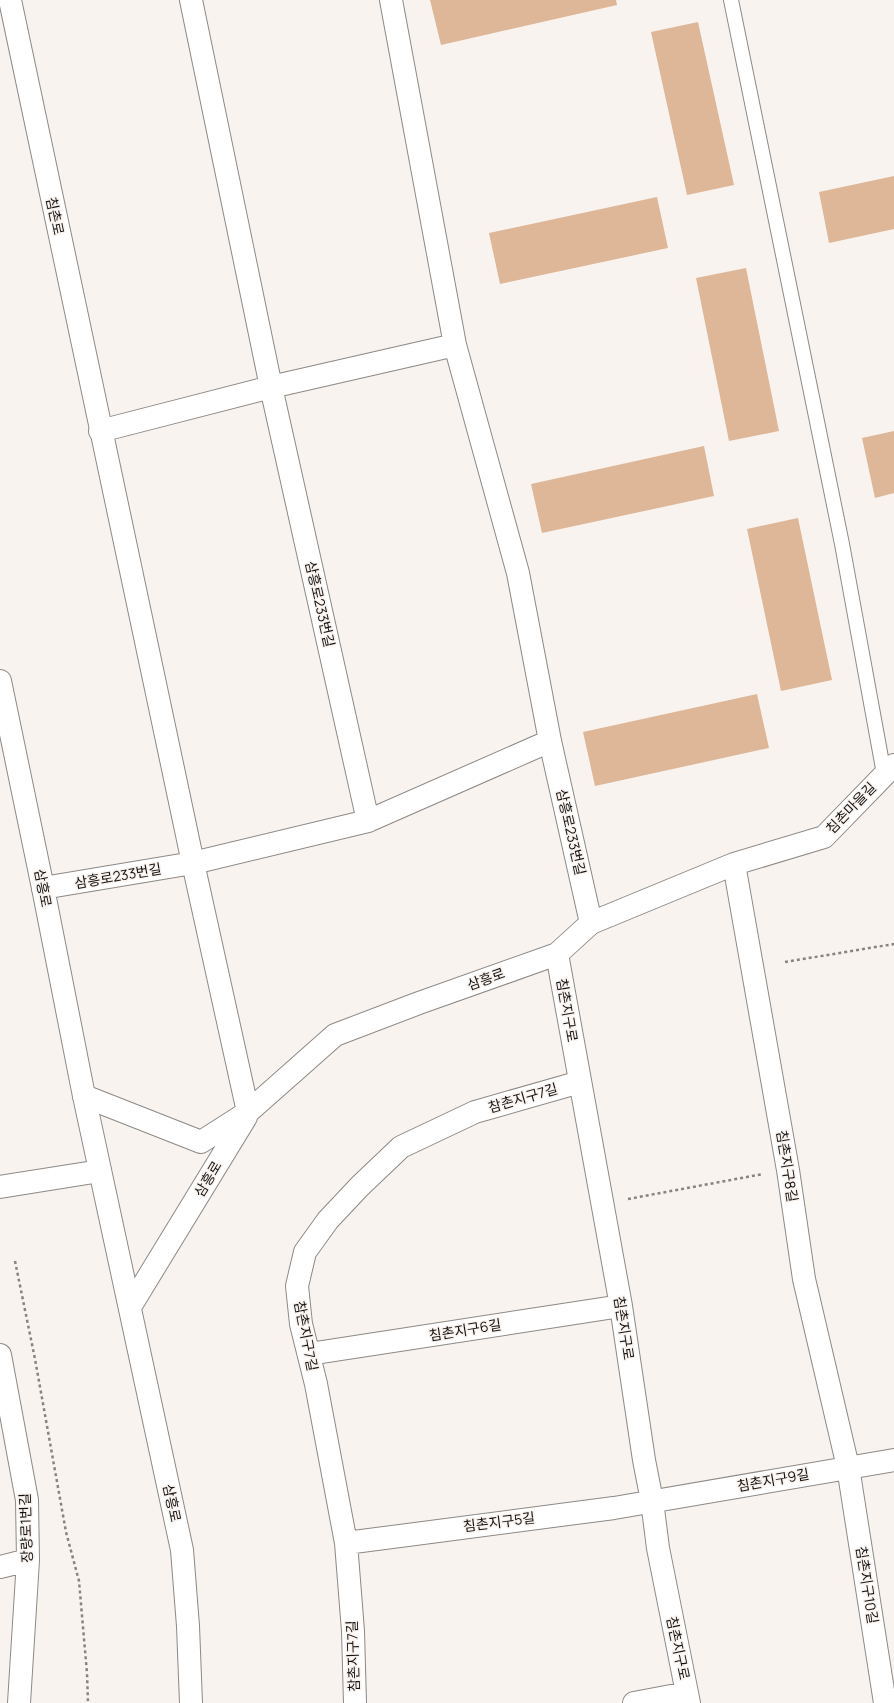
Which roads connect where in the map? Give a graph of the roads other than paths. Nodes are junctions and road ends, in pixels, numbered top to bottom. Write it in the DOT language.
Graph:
graph roads {
  1 [pos="10,0"];
  2 [pos="191,0"];
  3 [pos="391,0"];
  4 [pos="731,0"];
  5 [pos="455,345"];
  6 [pos="271,387"];
  7 [pos="100,431"];
  8 [pos="0,681"];
  9 [pos="5,727"];
  10 [pos="550,741"];
  11 [pos="889,769"];
  12 [pos="368,821"];
  13 [pos="193,863"];
  14 [pos="734,864"];
  15 [pos="44,888"];
  16 [pos="591,923"];
  17 [pos="557,954"];
  18 [pos="580,1082"];
  19 [pos="84,1096"];
  20 [pos="248,1112"];
  21 [pos="100,1171"];
  22 [pos="0,1187"];
  23 [pos="621,1306"];
  24 [pos="130,1307"];
  25 [pos="309,1354"];
  26 [pos="0,1355"];
  27 [pos="4,1405"];
  28 [pos="894,1460"];
  29 [pos="848,1467"];
  30 [pos="652,1501"];
  31 [pos="346,1543"];
  32 [pos="28,1560"];
  33 [pos="0,1567"];
  34 [pos="688,1698"];
  35 [pos="19,1703"];
  36 [pos="191,1703"];
  37 [pos="355,1703"];
  38 [pos="634,1703"];
  39 [pos="885,1703"];
  1 -- 7 [label="street, 침촌로"];
  2 -- 6 [label="street"];
  3 -- 5 [label="street, 삼흥로233번길"];
  4 -- 11 [label="lane"];
  5 -- 6 [label="street"];
  5 -- 10 [label="street, 삼흥로233번길"];
  6 -- 7 [label="street"];
  6 -- 12 [label="street, 삼흥로233번길"];
  7 -- 13 [label="street"];
  8 -- 9 [label="street, 삼흥로"];
  9 -- 15 [label="street, 삼흥로"];
  10 -- 12 [label="street, 삼흥로233번길"];
  10 -- 16 [label="street, 삼흥로233번길"];
  11 -- 14 [label="street, 침촌마을길"];
  12 -- 13 [label="street, 삼흥로233번길"];
  13 -- 15 [label="street, 삼흥로233번길"];
  13 -- 20 [label="street"];
  14 -- 16 [label="street, 삼흥로"];
  14 -- 29 [label="street, 침촌지구8길"];
  15 -- 19 [label="street, 삼흥로"];
  16 -- 17 [label="street, 삼흥로"];
  17 -- 18 [label="street, 침촌지구로"];
  17 -- 20 [label="street, 삼흥로"];
  18 -- 23 [label="street, 침촌지구로"];
  18 -- 25 [label="street, 참촌지구7길"];
  19 -- 20 [label="street, 삼흥로"];
  19 -- 21 [label="street, 삼흥로"];
  20 -- 24 [label="street, 삼흥로"];
  21 -- 22 [label="street"];
  21 -- 24 [label="street, 삼흥로"];
  23 -- 25 [label="street, 침촌지구6길"];
  23 -- 30 [label="street, 침촌지구로"];
  24 -- 36 [label="street, 삼흥로"];
  25 -- 31 [label="street, 참촌지구7길"];
  26 -- 27 [label="street, 장량로1번길"];
  27 -- 32 [label="street, 장량로1번길"];
  28 -- 29 [label="street, 침촌지구9길"];
  29 -- 30 [label="street, 침촌지구9길"];
  29 -- 39 [label="street, 침촌지구10길"];
  30 -- 31 [label="street, 침촌지구5길"];
  30 -- 34 [label="street, 침촌지구로"];
  31 -- 37 [label="street, 참촌지구7길"];
  32 -- 33 [label="street"];
  32 -- 35 [label="street, 장량로1번길"];
  34 -- 38 [label="street"];
}
